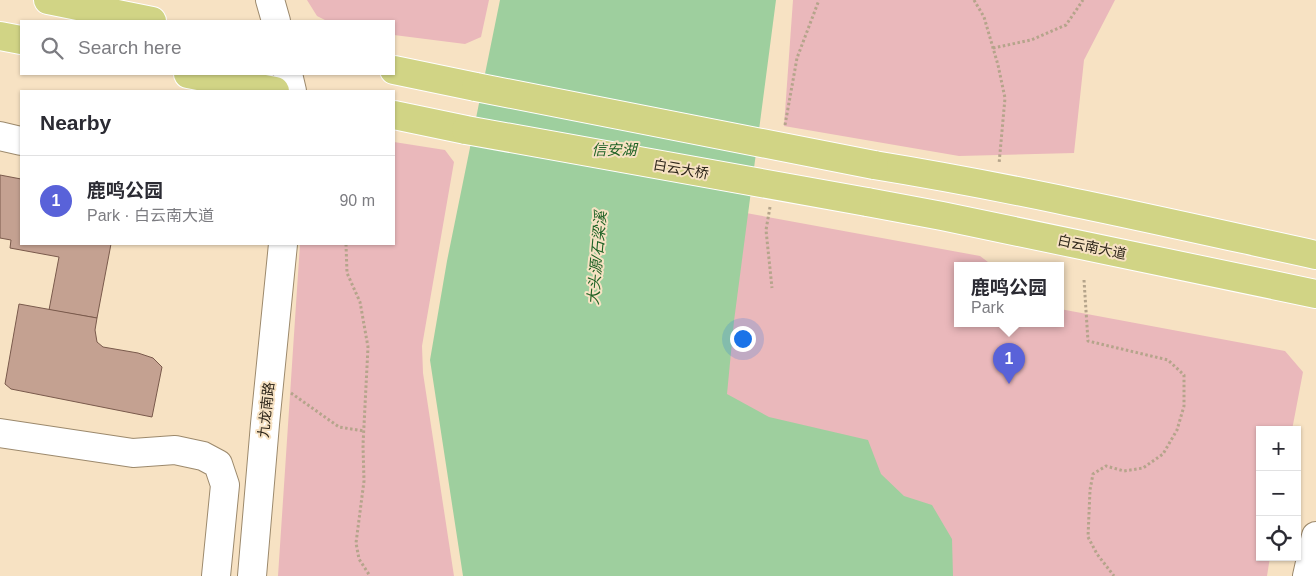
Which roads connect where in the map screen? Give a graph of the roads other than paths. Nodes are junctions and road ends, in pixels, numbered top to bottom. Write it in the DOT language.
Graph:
graph roads {
  1 [pos="48,0"];
  2 [pos="270,0"];
  3 [pos="147,20"];
  4 [pos="276,20"];
  5 [pos="0,36"];
  6 [pos="20,40"];
  7 [pos="395,70"];
  8 [pos="193,75"];
  9 [pos="288,75"];
  10 [pos="270,90"];
  11 [pos="292,90"];
  12 [pos="395,115"];
  13 [pos="0,136"];
  14 [pos="20,141"];
  15 [pos="867,202"];
  16 [pos="283,245"];
  17 [pos="1316,255"];
  18 [pos="1316,294"];
  19 [pos="0,433"];
  20 [pos="1316,536"];
  21 [pos="216,576"];
  22 [pos="252,576"];
  23 [pos="1307,576"];
  1 -- 3 [label="main road"];
  2 -- 4 [label="street"];
  5 -- 6 [label="main road"];
  7 -- 17 [label="main road, bridge"];
  8 -- 10 [label="main road"];
  9 -- 11 [label="street"];
  12 -- 15 [label="main road, 白云大桥, bridge"];
  13 -- 14 [label="street"];
  15 -- 18 [label="main road, 白云南大道"];
  16 -- 22 [label="street, 九龙南路"];
  19 -- 21 [label="street"];
  20 -- 23 [label="street"];
}
